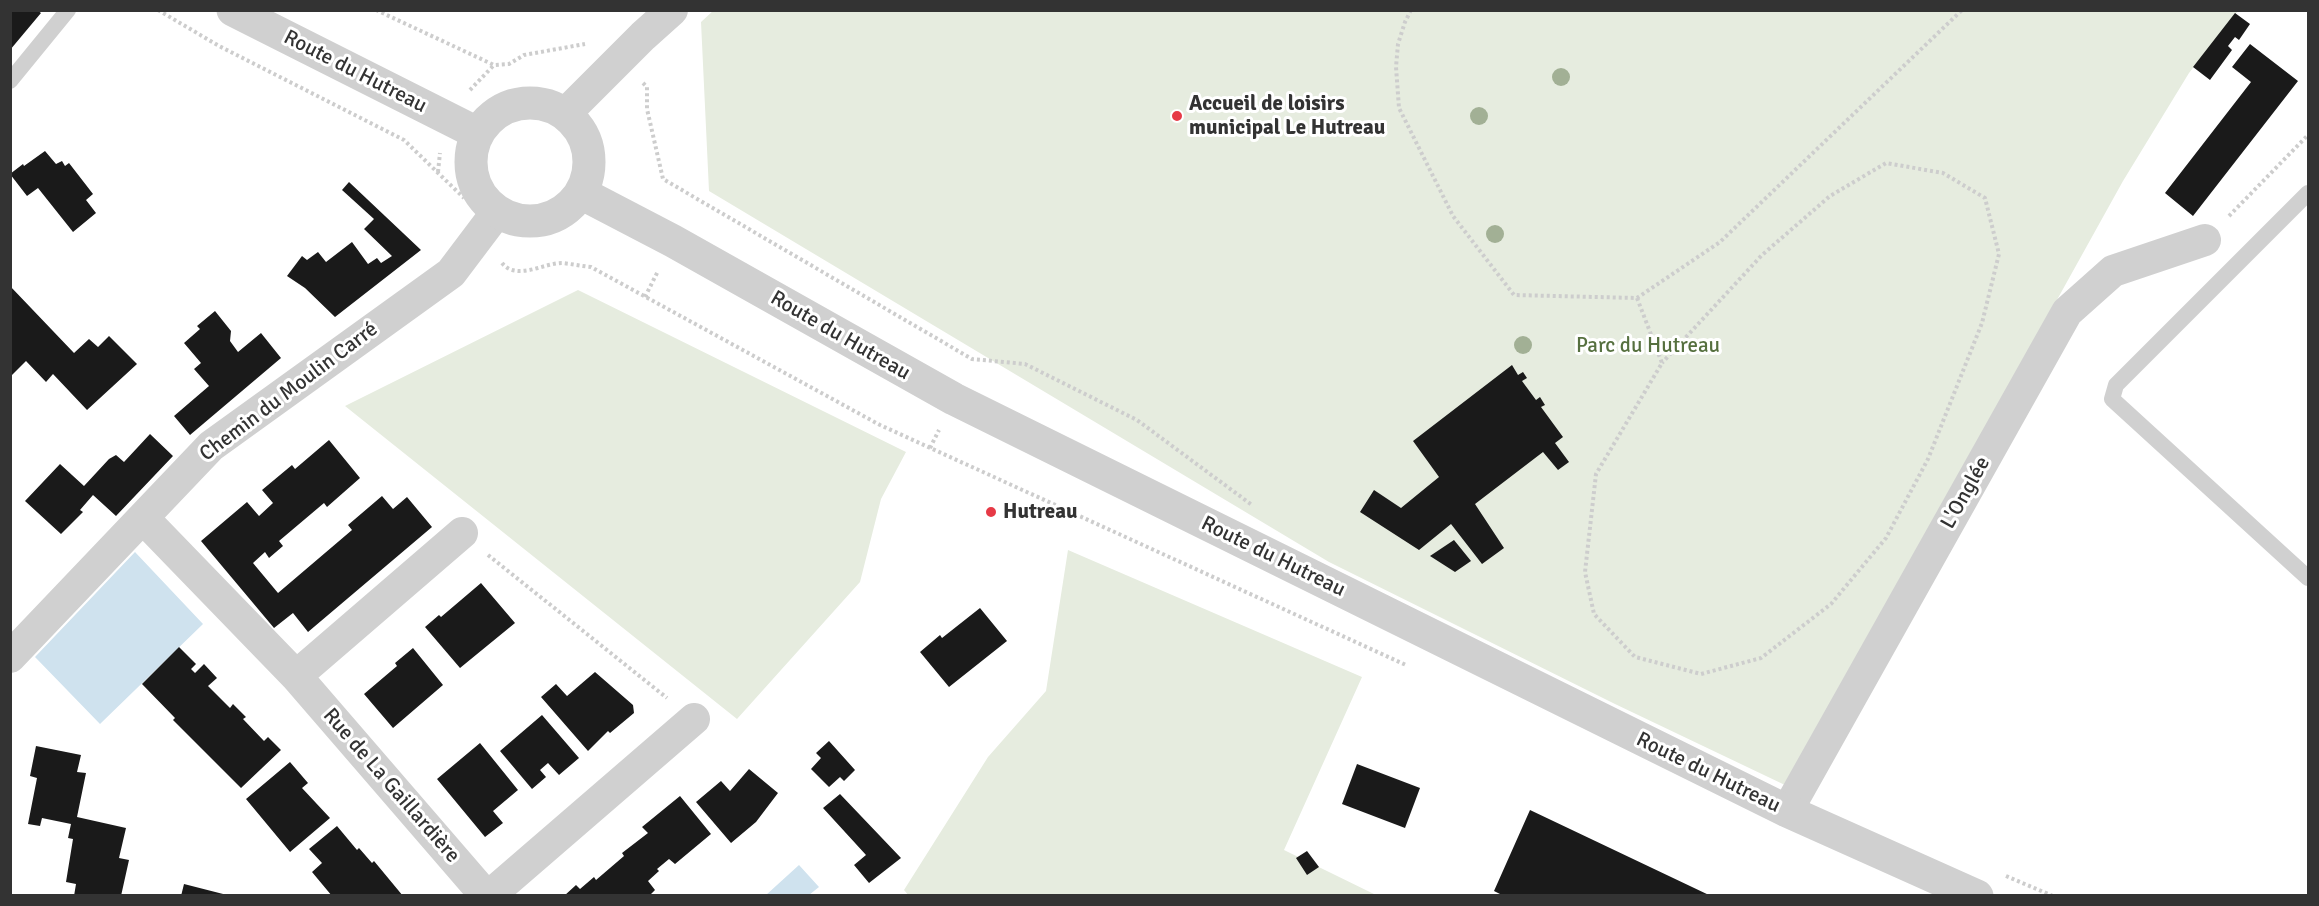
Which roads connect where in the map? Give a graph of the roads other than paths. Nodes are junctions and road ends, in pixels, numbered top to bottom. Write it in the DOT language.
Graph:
graph roads {
  1 [pos="68,10"];
  2 [pos="233,10"];
  3 [pos="672,10"];
  4 [pos="10,81"];
  5 [pos="565,114"];
  6 [pos="477,133"];
  7 [pos="581,193"];
  8 [pos="2308,193"];
  9 [pos="497,212"];
  10 [pos="2205,240"];
  11 [pos="143,518"];
  12 [pos="462,533"];
  13 [pos="2308,578"];
  14 [pos="10,657"];
  15 [pos="296,676"];
  16 [pos="694,719"];
  17 [pos="1787,811"];
  18 [pos="488,896"];
  19 [pos="1977,896"];
  1 -- 4 [label="lane"];
  2 -- 6 [label="street, Route du Hutreau"];
  3 -- 5 [label="street"];
  5 -- 6 [label="street"];
  5 -- 7 [label="street"];
  6 -- 9 [label="street"];
  7 -- 9 [label="street"];
  7 -- 17 [label="street, Route du Hutreau"];
  8 -- 13 [label="lane"];
  9 -- 11 [label="street, Chemin du Moulin Carré"];
  10 -- 17 [label="street, L'Onglée"];
  11 -- 14 [label="street, Chemin du Moulin Carré"];
  11 -- 15 [label="street, Rue de La Gaillardière"];
  12 -- 15 [label="street"];
  15 -- 18 [label="street, Rue de La Gaillardière"];
  16 -- 18 [label="street, Rue de La Gaillardière"];
  17 -- 19 [label="street, Route du Hutreau"];
}
